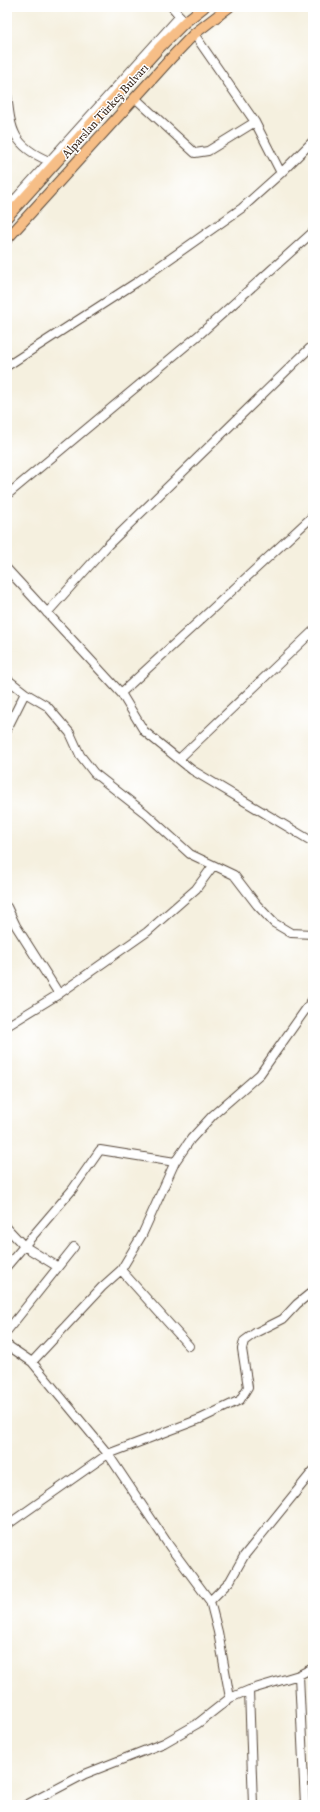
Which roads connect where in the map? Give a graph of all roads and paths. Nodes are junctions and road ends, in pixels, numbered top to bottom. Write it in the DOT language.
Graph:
graph roads {
  1 [pos="172,7"];
  2 [pos="204,7"];
  3 [pos="229,7"];
  4 [pos="182,19"];
  5 [pos="194,34"];
  6 [pos="7,94"];
  7 [pos="135,98"];
  8 [pos="255,122"];
  9 [pos="313,141"];
  10 [pos="54,161"];
  11 [pos="281,173"];
  12 [pos="7,208"];
  13 [pos="7,217"];
  14 [pos="313,232"];
  15 [pos="7,239"];
  16 [pos="313,345"];
  17 [pos="7,366"];
  18 [pos="7,496"];
  19 [pos="313,516"];
  20 [pos="7,569"];
  21 [pos="47,613"];
  22 [pos="313,631"];
  23 [pos="7,679"];
  24 [pos="121,692"];
  25 [pos="26,693"];
  26 [pos="7,729"];
  27 [pos="179,759"];
  28 [pos="313,842"];
  29 [pos="213,866"];
  30 [pos="7,906"];
  31 [pos="313,934"];
  32 [pos="59,994"];
  33 [pos="313,998"];
  34 [pos="7,1026"];
  35 [pos="176,1162"];
  36 [pos="7,1228"];
  37 [pos="24,1246"];
  38 [pos="74,1247"];
  39 [pos="7,1266"];
  40 [pos="58,1267"];
  41 [pos="121,1270"];
  42 [pos="313,1291"];
  43 [pos="7,1331"];
  44 [pos="7,1345"];
  45 [pos="189,1346"];
  46 [pos="32,1362"];
  47 [pos="108,1454"];
  48 [pos="313,1471"];
  49 [pos="7,1525"];
  50 [pos="210,1601"];
  51 [pos="313,1668"];
  52 [pos="299,1675"];
  53 [pos="249,1690"];
  54 [pos="230,1698"];
  55 [pos="26,1805"];
  56 [pos="253,1805"];
  57 [pos="305,1805"];
  1 -- 4 [label="street"];
  2 -- 4 [label="main road, Alparslan Türkeş Bulvarı"];
  3 -- 5 [label="main road, Alparslan Türkeş Bulvarı"];
  4 -- 10 [label="main road, Alparslan Türkeş Bulvarı"];
  5 -- 7 [label="main road, Alparslan Türkeş Bulvarı"];
  5 -- 8 [label="street"];
  6 -- 10 [label="street"];
  7 -- 8 [label="street"];
  7 -- 15 [label="main road, Alparslan Türkeş Bulvarı"];
  8 -- 11 [label="street"];
  9 -- 11 [label="street"];
  10 -- 12 [label="street"];
  10 -- 13 [label="main road, Alparslan Türkeş Bulvarı"];
  11 -- 17 [label="street"];
  14 -- 18 [label="street"];
  16 -- 21 [label="street"];
  19 -- 24 [label="street"];
  20 -- 21 [label="street"];
  21 -- 24 [label="street"];
  22 -- 27 [label="street"];
  23 -- 25 [label="street"];
  24 -- 27 [label="street"];
  25 -- 26 [label="street"];
  25 -- 29 [label="street"];
  27 -- 28 [label="street"];
  29 -- 31 [label="street"];
  29 -- 32 [label="street"];
  30 -- 32 [label="street"];
  32 -- 34 [label="street"];
  33 -- 35 [label="street"];
  35 -- 37 [label="street"];
  35 -- 41 [label="street"];
  36 -- 37 [label="street"];
  37 -- 39 [label="street"];
  37 -- 40 [label="street"];
  38 -- 40 [label="street"];
  40 -- 43 [label="street"];
  41 -- 45 [label="street"];
  41 -- 46 [label="street"];
  42 -- 47 [label="street"];
  44 -- 46 [label="street"];
  46 -- 47 [label="street"];
  47 -- 49 [label="street"];
  47 -- 50 [label="street"];
  48 -- 50 [label="street"];
  50 -- 54 [label="street"];
  51 -- 52 [label="street"];
  52 -- 53 [label="street"];
  52 -- 57 [label="street"];
  53 -- 54 [label="street"];
  53 -- 56 [label="street"];
  54 -- 55 [label="street"];
}
